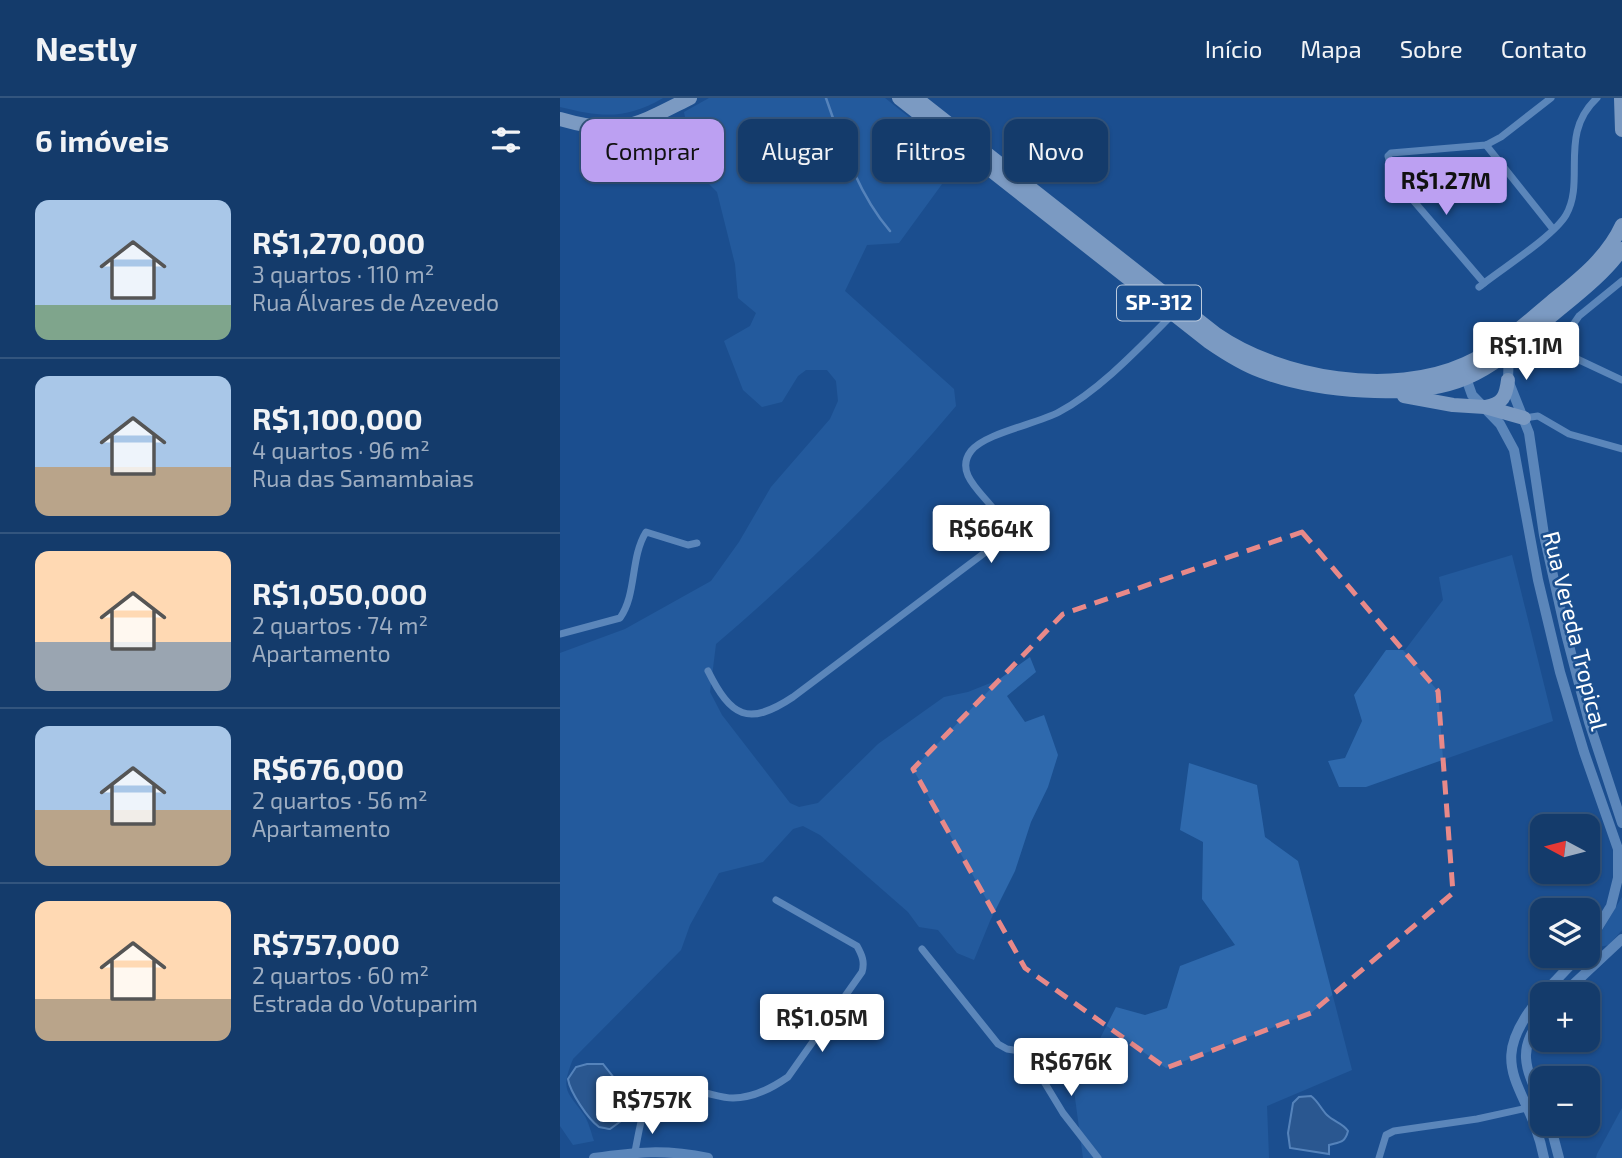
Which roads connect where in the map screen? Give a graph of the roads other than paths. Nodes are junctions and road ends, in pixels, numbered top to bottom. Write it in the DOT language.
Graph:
graph roads {
  1 [pos="683,98"];
  2 [pos="690,98"];
  3 [pos="899,98"];
  4 [pos="916,98"];
  5 [pos="1551,98"];
  6 [pos="1597,98"];
  7 [pos="1614,98"];
  8 [pos="1621,98"];
  9 [pos="667,110"];
  10 [pos="560,119"];
  11 [pos="1622,129"];
  12 [pos="1486,145"];
  13 [pos="1622,225"];
  14 [pos="1553,229"];
  15 [pos="1622,249"];
  16 [pos="1622,281"];
  17 [pos="1173,314"];
  18 [pos="1504,348"];
  19 [pos="1466,378"];
  20 [pos="1508,380"];
  21 [pos="1622,380"];
  22 [pos="1381,392"];
  23 [pos="1485,407"];
  24 [pos="1524,418"];
  25 [pos="1622,449"];
  26 [pos="697,543"];
  27 [pos="560,634"];
  28 [pos="708,671"];
  29 [pos="1622,823"];
  30 [pos="1619,890"];
  31 [pos="776,900"];
  32 [pos="1600,925"];
  33 [pos="1622,939"];
  34 [pos="922,949"];
  35 [pos="1600,955"];
  36 [pos="1604,957"];
  37 [pos="1568,968"];
  38 [pos="1554,982"];
  39 [pos="1576,982"];
  40 [pos="1530,1010"];
  41 [pos="1530,1035"];
  42 [pos="1530,1078"];
  43 [pos="1527,1108"];
  44 [pos="1553,1136"];
  45 [pos="635,1152"];
  46 [pos="594,1158"];
  47 [pos="708,1158"];
  48 [pos="1098,1158"];
  49 [pos="1379,1158"];
  50 [pos="1544,1158"];
  51 [pos="1559,1158"];
  1 -- 9 [label="main road"];
  2 -- 9 [label="main road"];
  3 -- 17 [label="main road, SP-312"];
  4 -- 18 [label="main road, SP-312"];
  5 -- 12 [label="street"];
  6 -- 14 [label="street"];
  7 -- 11 [label="street"];
  8 -- 11 [label="main road"];
  9 -- 10 [label="main road"];
  12 -- 14 [label="street"];
  12 -- 14 [label="street"];
  13 -- 18 [label="main road, SP-312"];
  15 -- 18 [label="main road, SP-312"];
  16 -- 21 [label="street"];
  17 -- 22 [label="main road, SP-312"];
  17 -- 28 [label="street"];
  18 -- 19 [label="main road, SP-312"];
  18 -- 20 [label="street"];
  19 -- 22 [label="main road, SP-312"];
  19 -- 23 [label="street, Rua Vereda Tropical"];
  20 -- 23 [label="main road"];
  20 -- 24 [label="street, Rua Vereda Tropical"];
  22 -- 23 [label="main road"];
  23 -- 24 [label="main road"];
  23 -- 30 [label="street, Rua Vereda Tropical"];
  24 -- 25 [label="street"];
  24 -- 29 [label="street, Rua Vereda Tropical"];
  26 -- 27 [label="street"];
  30 -- 32 [label="street, Rua Vereda Tropical"];
  31 -- 45 [label="street"];
  33 -- 36 [label="street"];
  34 -- 48 [label="street"];
  35 -- 36 [label="street"];
  36 -- 39 [label="street"];
  37 -- 38 [label="street"];
  40 -- 43 [label="street"];
  41 -- 42 [label="street"];
  43 -- 49 [label="street"];
  43 -- 50 [label="street"];
  44 -- 51 [label="street"];
  45 -- 46 [label="street"];
  45 -- 47 [label="street"];
}
